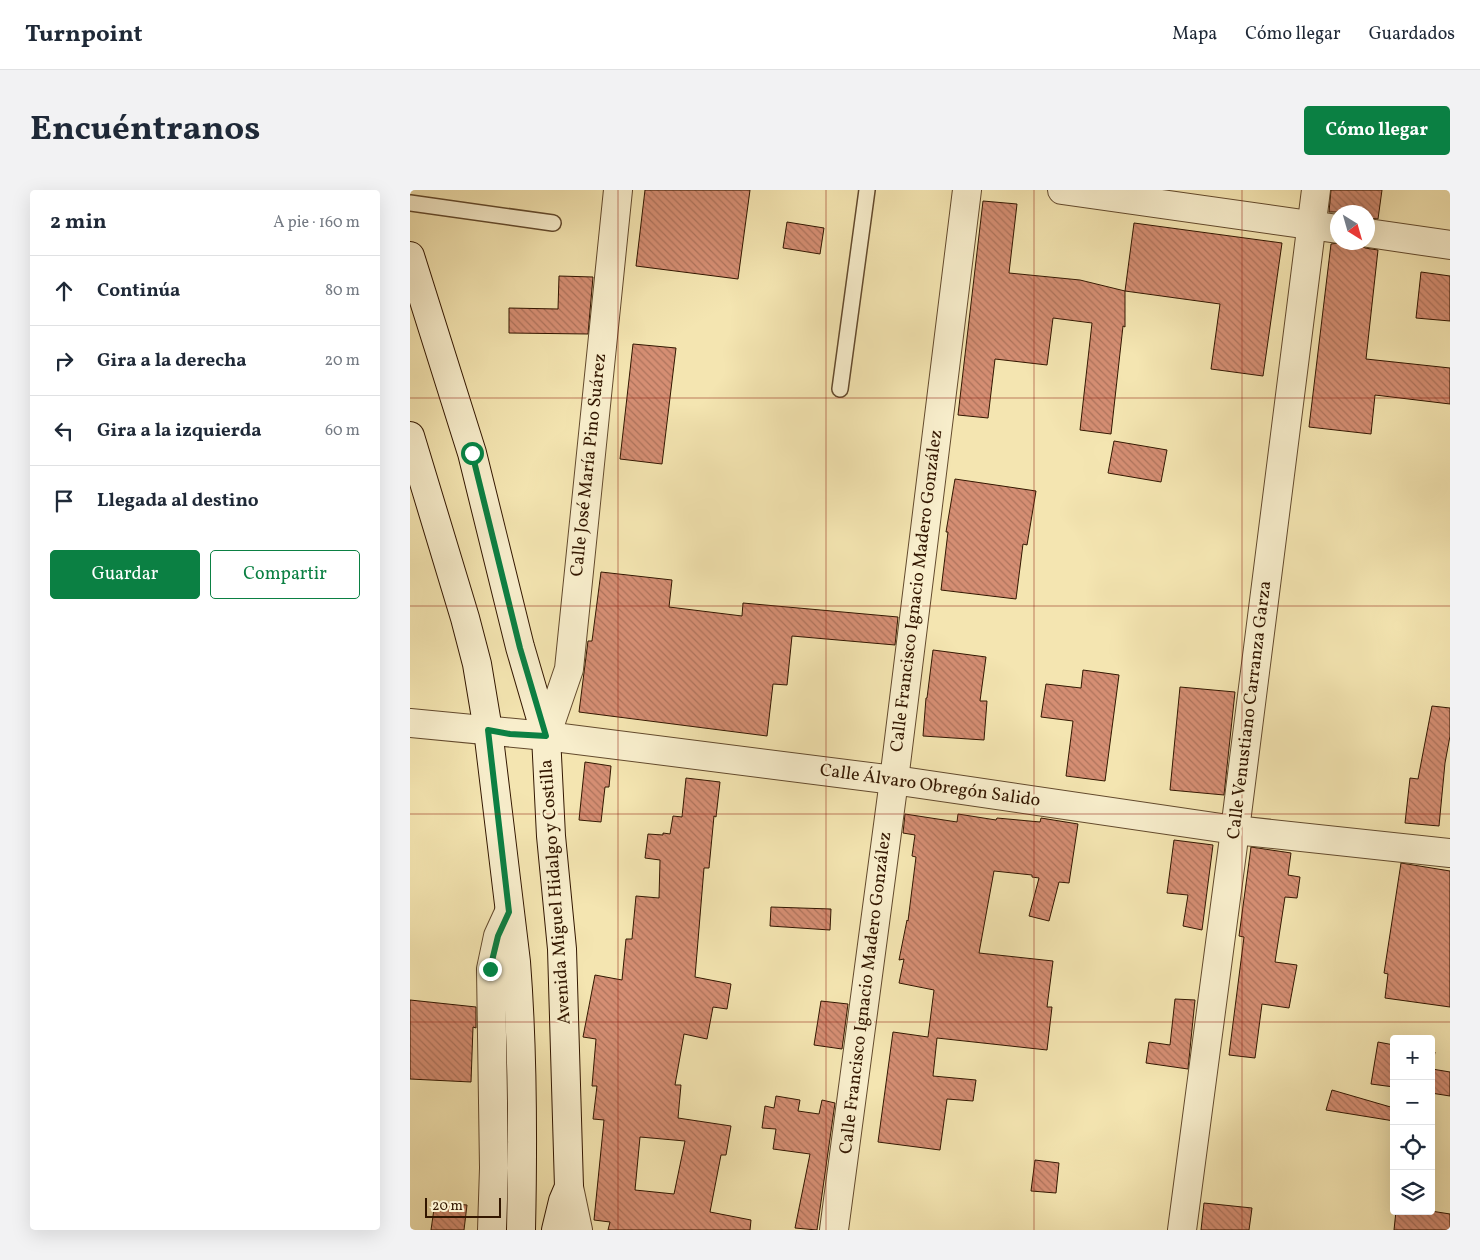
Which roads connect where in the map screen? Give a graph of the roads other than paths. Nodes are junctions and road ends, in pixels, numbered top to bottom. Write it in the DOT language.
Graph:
graph roads {
  1 [pos="618,190"];
  2 [pos="866,190"];
  3 [pos="967,190"];
  4 [pos="1062,190"];
  5 [pos="1316,190"];
  6 [pos="410,203"];
  7 [pos="553,223"];
  8 [pos="1325,227"];
  9 [pos="1375,234"];
  10 [pos="1450,245"];
  11 [pos="410,256"];
  12 [pos="840,389"];
  13 [pos="410,436"];
  14 [pos="410,723"];
  15 [pos="488,730"];
  16 [pos="546,736"];
  17 [pos="894,780"];
  18 [pos="1235,830"];
  19 [pos="1450,853"];
  20 [pos="509,912"];
  21 [pos="569,1187"];
  22 [pos="492,1230"];
  23 [pos="521,1230"];
  24 [pos="556,1230"];
  25 [pos="578,1230"];
  26 [pos="834,1230"];
  27 [pos="1182,1230"];
  1 -- 16 [label="street, Calle José María Pino Suárez"];
  2 -- 12 [label="lane"];
  3 -- 17 [label="street, Calle Francisco Ignacio Madero González"];
  4 -- 8 [label="street"];
  5 -- 8 [label="street, Calle Venustiano Carranza Garza"];
  6 -- 7 [label="lane"];
  8 -- 18 [label="street, Calle Venustiano Carranza Garza"];
  9 -- 10 [label="street"];
  11 -- 16 [label="street, Avenida Miguel Hidalgo y Costilla"];
  13 -- 15 [label="street"];
  14 -- 15 [label="street, Calle Álvaro Obregón Salido"];
  15 -- 16 [label="street, Calle Álvaro Obregón Salido"];
  15 -- 20 [label="street"];
  16 -- 17 [label="street, Calle Álvaro Obregón Salido"];
  16 -- 21 [label="street, Avenida Miguel Hidalgo y Costilla"];
  17 -- 18 [label="street, Calle Álvaro Obregón Salido"];
  17 -- 26 [label="street, Calle Francisco Ignacio Madero González"];
  18 -- 19 [label="street, Calle Álvaro Obregón Salido"];
  18 -- 27 [label="street, Calle Venustiano Carranza Garza"];
  20 -- 22 [label="street"];
  20 -- 23 [label="street"];
  21 -- 24 [label="street, Avenida Miguel Hidalgo y Costilla"];
  21 -- 25 [label="street, Avenida Miguel Hidalgo y Costilla"];
}
